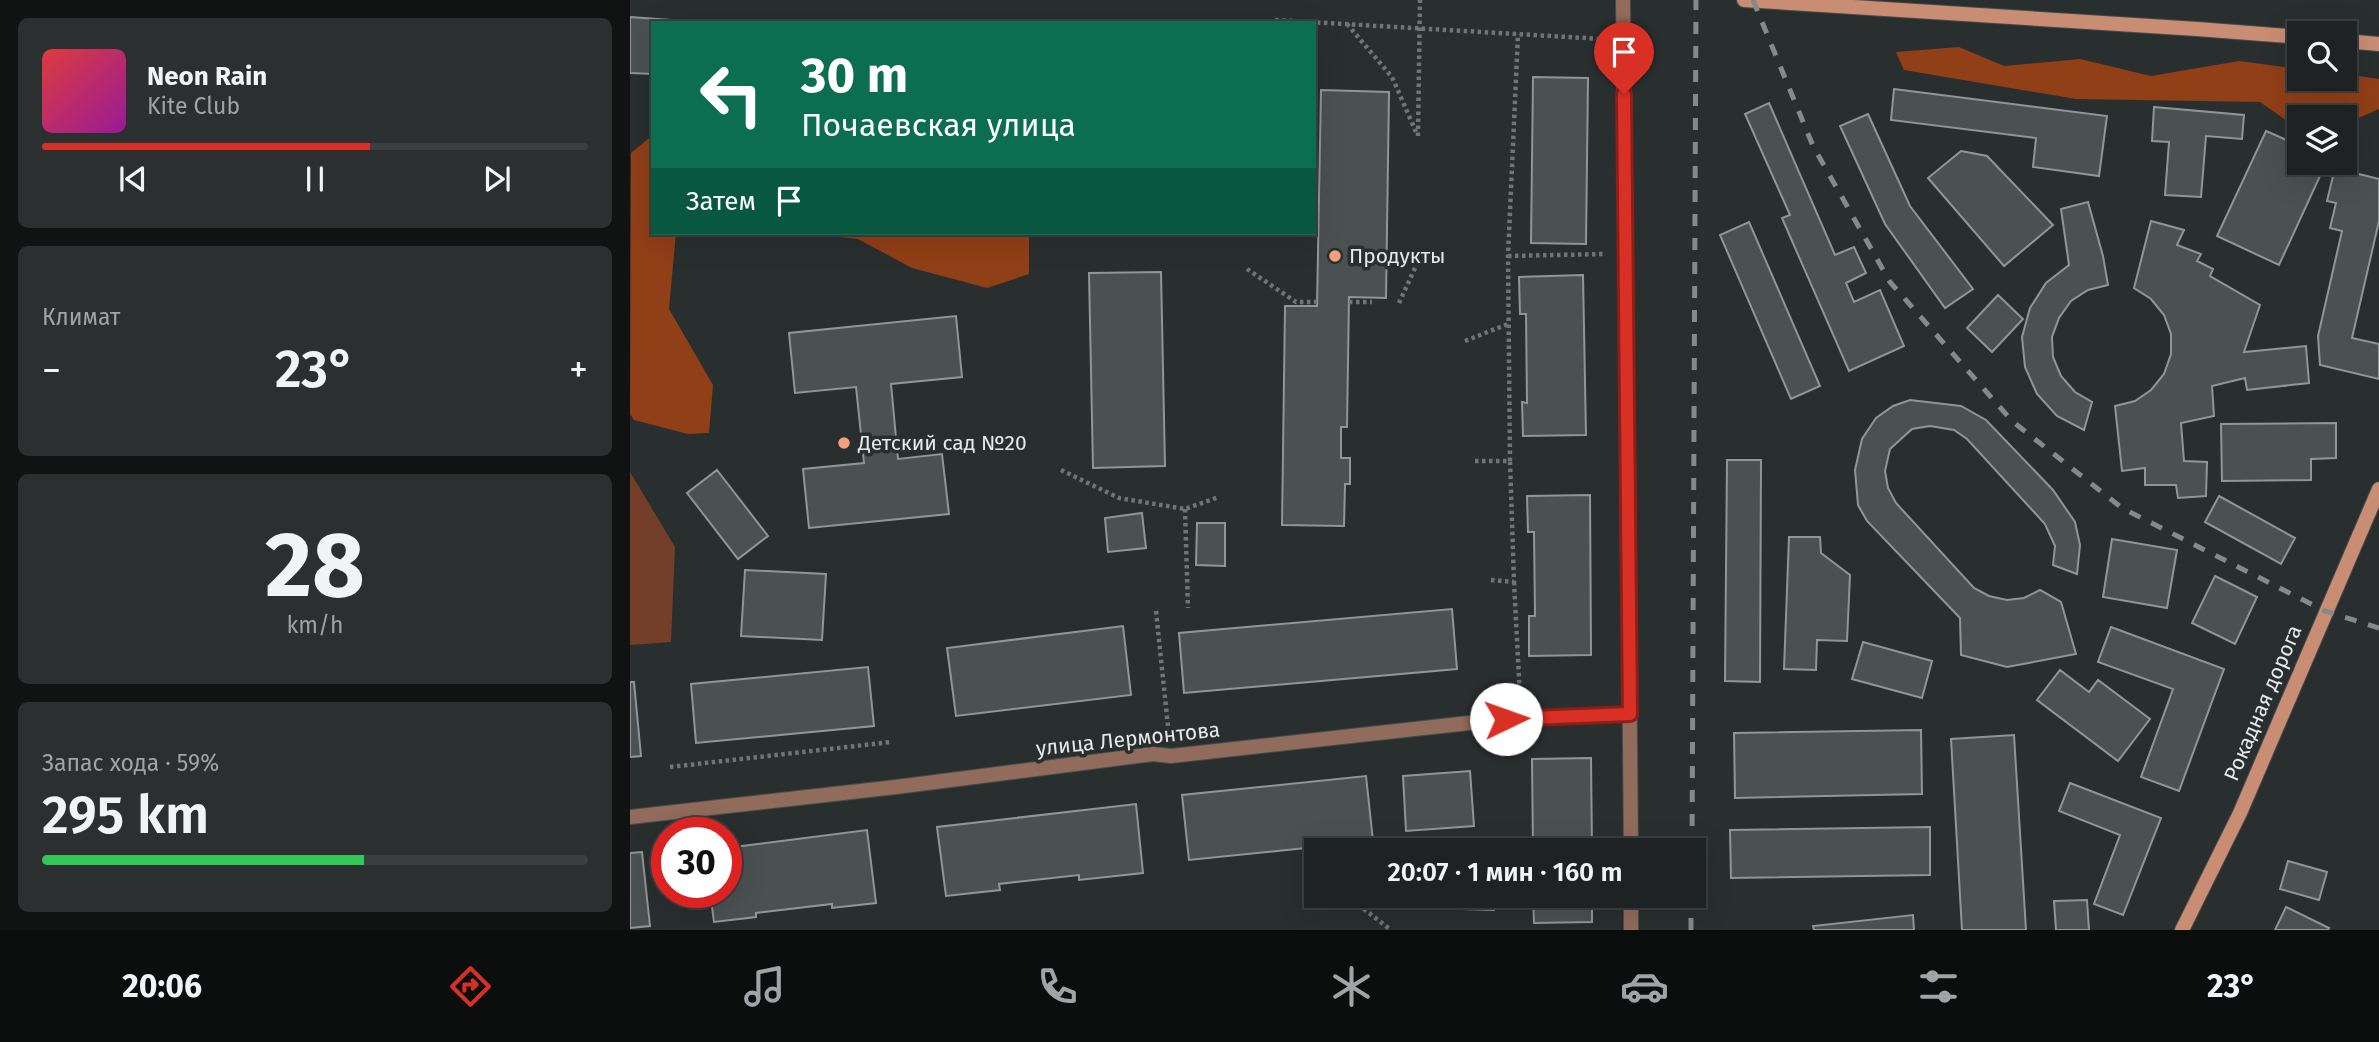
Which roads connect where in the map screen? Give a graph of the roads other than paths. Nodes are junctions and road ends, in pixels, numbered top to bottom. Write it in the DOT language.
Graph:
graph roads {
  1 [pos="1623,0"];
  2 [pos="1744,0"];
  3 [pos="2287,36"];
  4 [pos="2357,42"];
  5 [pos="2379,44"];
  6 [pos="2379,489"];
  7 [pos="1630,714"];
  8 [pos="630,817"];
  9 [pos="1631,838"];
  10 [pos="1631,908"];
  11 [pos="1631,930"];
  12 [pos="2182,930"];
  1 -- 7 [label="street"];
  2 -- 3 [label="street"];
  4 -- 5 [label="street"];
  6 -- 12 [label="street, Рокадная дорога"];
  7 -- 8 [label="street, улица Лермонтова"];
  7 -- 9 [label="street"];
  10 -- 11 [label="street"];
}
